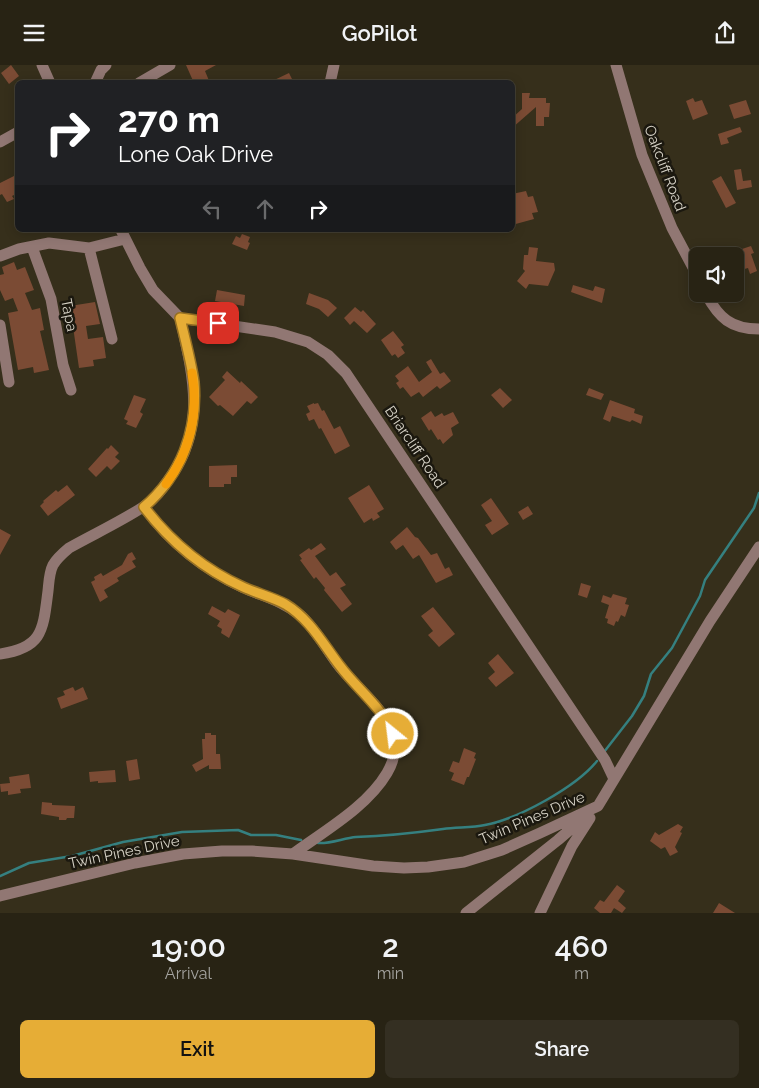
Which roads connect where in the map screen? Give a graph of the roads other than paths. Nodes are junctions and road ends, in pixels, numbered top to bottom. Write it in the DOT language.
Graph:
graph roads {
  1 [pos="42,65"];
  2 [pos="106,65"];
  3 [pos="170,65"];
  4 [pos="334,65"];
  5 [pos="616,65"];
  6 [pos="49,80"];
  7 [pos="97,80"];
  8 [pos="144,80"];
  9 [pos="331,80"];
  10 [pos="15,134"];
  11 [pos="0,142"];
  12 [pos="123,235"];
  13 [pos="32,247"];
  14 [pos="89,248"];
  15 [pos="0,256"];
  16 [pos="689,260"];
  17 [pos="711,302"];
  18 [pos="180,318"];
  19 [pos="0,325"];
  20 [pos="759,329"];
  21 [pos="112,339"];
  22 [pos="9,382"];
  23 [pos="72,390"];
  24 [pos="144,507"];
  25 [pos="759,547"];
  26 [pos="0,654"];
  27 [pos="614,779"];
  28 [pos="598,806"];
  29 [pos="292,854"];
  30 [pos="0,896"];
  31 [pos="466,913"];
  32 [pos="540,913"];
  1 -- 6 [label="street"];
  2 -- 7 [label="street"];
  3 -- 8 [label="street"];
  4 -- 9 [label="street"];
  5 -- 16 [label="street, Oakcliff Road"];
  10 -- 11 [label="street"];
  12 -- 14 [label="street"];
  12 -- 18 [label="street"];
  13 -- 14 [label="street"];
  13 -- 15 [label="street"];
  13 -- 23 [label="street, Tapa"];
  14 -- 21 [label="street"];
  17 -- 20 [label="street"];
  18 -- 24 [label="street"];
  18 -- 27 [label="street, Briarcliff Road"];
  19 -- 22 [label="street"];
  24 -- 26 [label="street"];
  24 -- 29 [label="street"];
  25 -- 27 [label="street, Twin Pines Drive"];
  27 -- 28 [label="street, Twin Pines Drive"];
  28 -- 29 [label="street, Twin Pines Drive"];
  28 -- 31 [label="street"];
  28 -- 32 [label="street"];
  29 -- 30 [label="street, Twin Pines Drive"];
}
